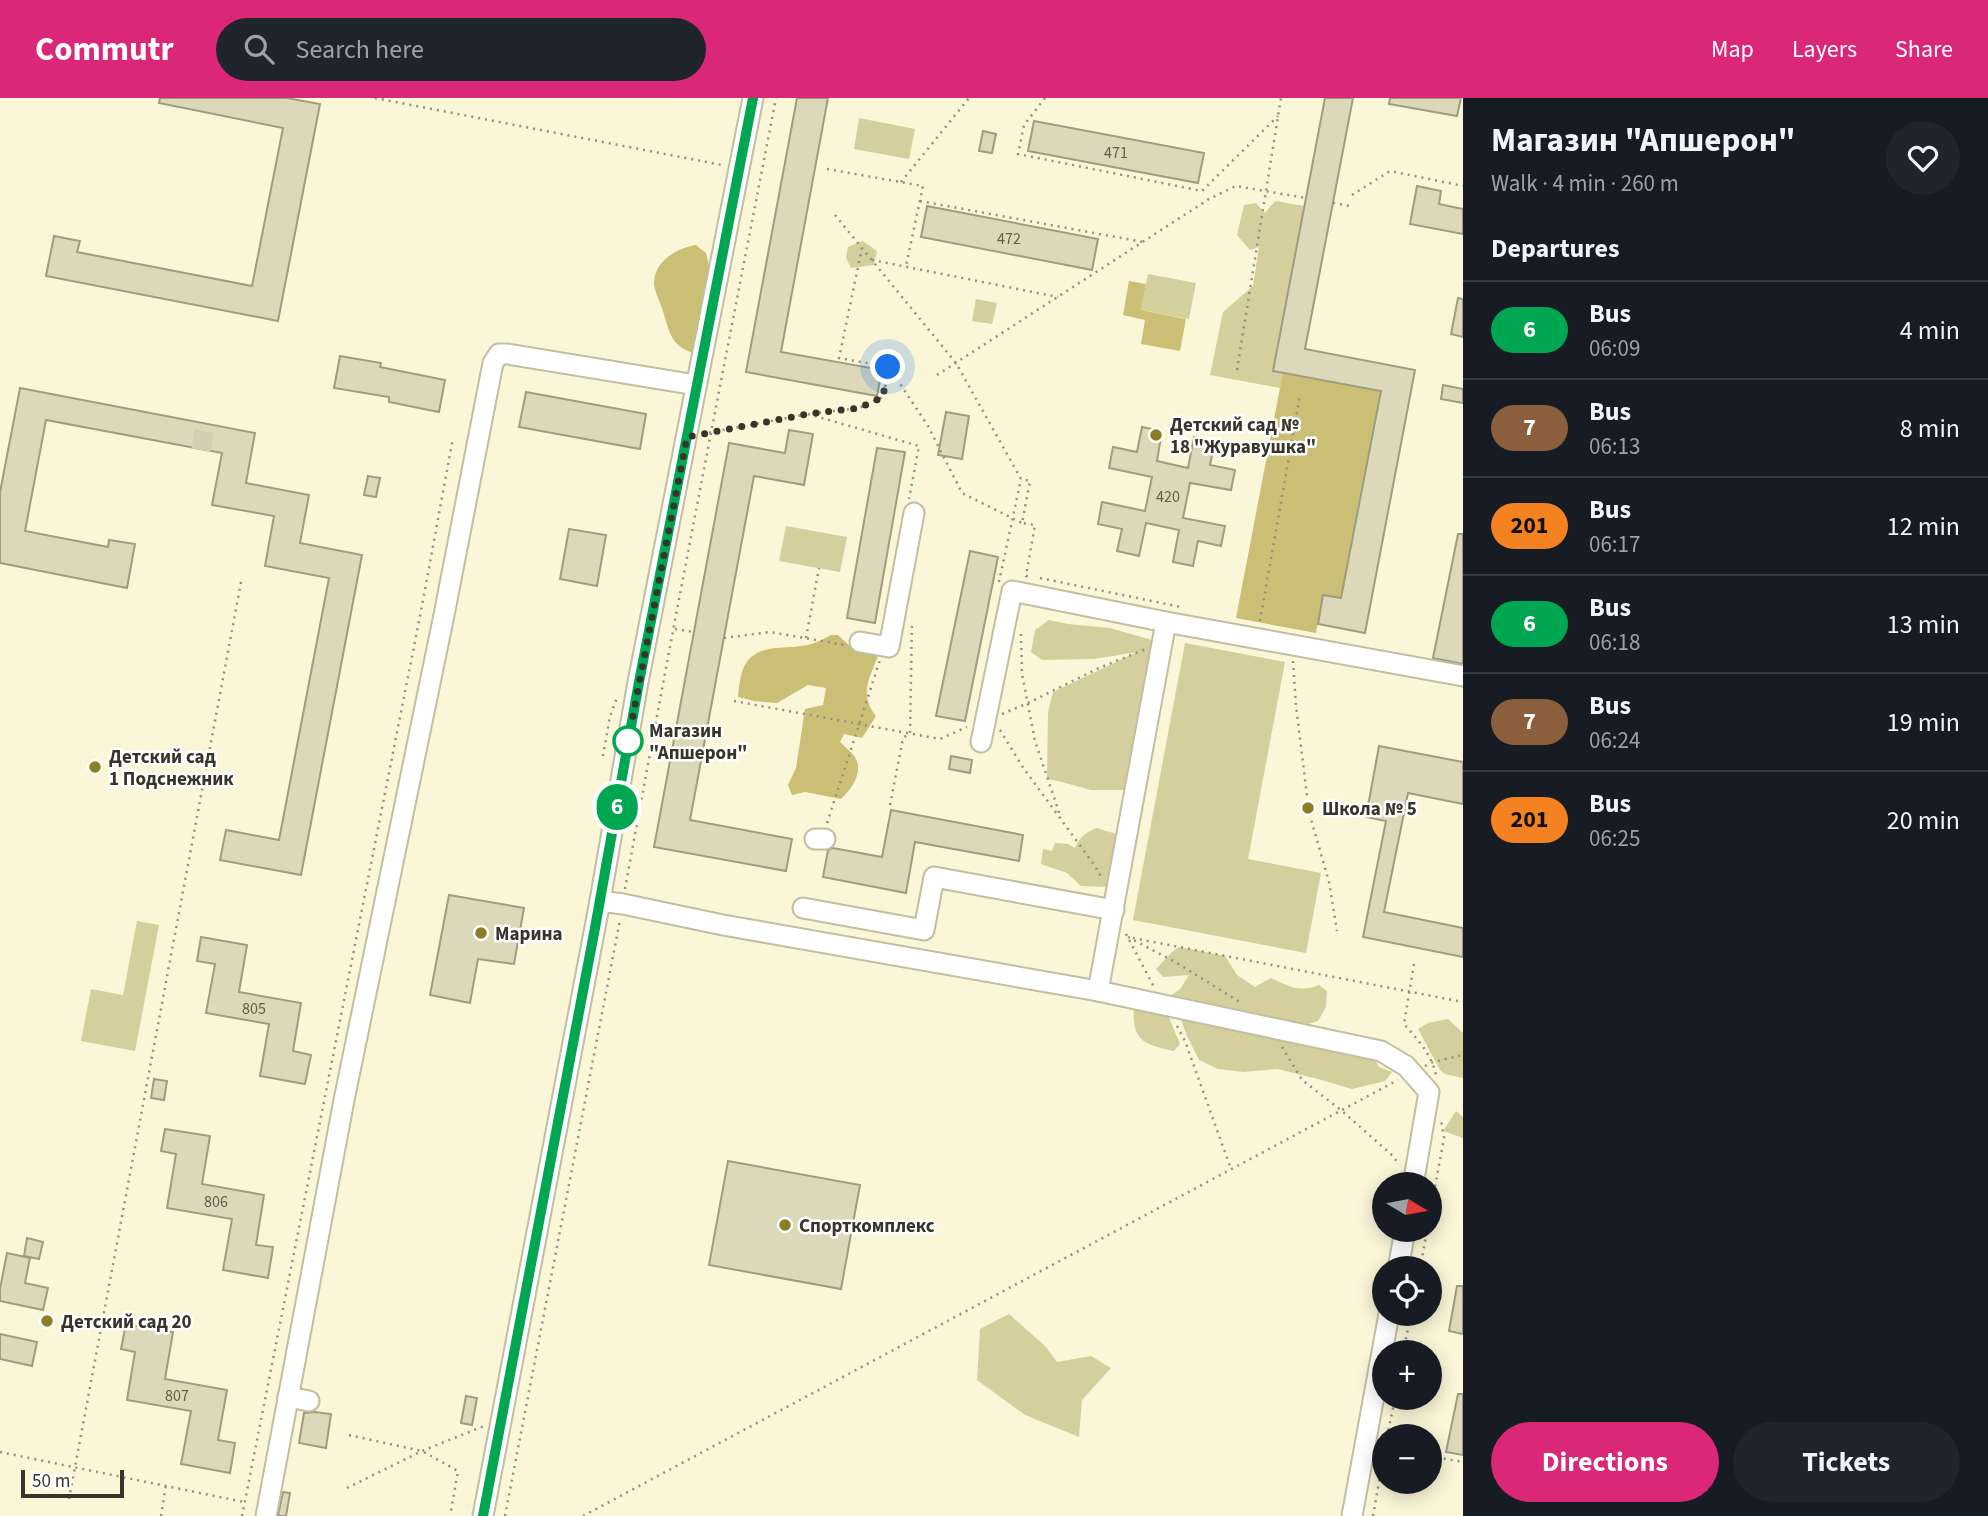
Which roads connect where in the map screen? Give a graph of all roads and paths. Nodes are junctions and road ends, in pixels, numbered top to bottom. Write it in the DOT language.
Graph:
graph roads {
  1 [pos="375,98"];
  2 [pos="754,98"];
  3 [pos="776,98"];
  4 [pos="969,98"];
  5 [pos="1045,98"];
  6 [pos="1281,98"];
  7 [pos="382,99"];
  8 [pos="1278,116"];
  9 [pos="724,166"];
  10 [pos="827,169"];
  11 [pos="901,182"];
  12 [pos="1463,186"];
  13 [pos="1266,191"];
  14 [pos="1352,195"];
  15 [pos="1306,198"];
  16 [pos="920,201"];
  17 [pos="1333,203"];
  18 [pos="1350,206"];
  19 [pos="835,215"];
  20 [pos="1143,242"];
  21 [pos="862,248"];
  22 [pos="872,260"];
  23 [pos="906,267"];
  24 [pos="1058,297"];
  25 [pos="956,363"];
  26 [pos="888,367"];
  27 [pos="1237,370"];
  28 [pos="937,375"];
  29 [pos="696,385"];
  30 [pos="1300,395"];
  31 [pos="808,414"];
  32 [pos="711,432"];
  33 [pos="687,437"];
  34 [pos="453,438"];
  35 [pos="911,506"];
  36 [pos="1022,523"];
  37 [pos="819,568"];
  38 [pos="1027,576"];
  39 [pos="242,577"];
  40 [pos="912,609"];
  41 [pos="1166,622"];
  42 [pos="675,629"];
  43 [pos="694,632"];
  44 [pos="1021,633"];
  45 [pos="724,638"];
  46 [pos="806,638"];
  47 [pos="1258,638"];
  48 [pos="858,645"];
  49 [pos="1294,645"];
  50 [pos="883,646"];
  51 [pos="1154,646"];
  52 [pos="1463,676"];
  53 [pos="734,701"];
  54 [pos="1028,703"];
  55 [pos="989,718"];
  56 [pos="858,724"];
  57 [pos="911,733"];
  58 [pos="981,742"];
  59 [pos="890,805"];
  60 [pos="1062,821"];
  61 [pos="821,839"];
  62 [pos="1102,878"];
  63 [pos="600,901"];
  64 [pos="623,904"];
  65 [pos="803,908"];
  66 [pos="1114,911"];
  67 [pos="1337,931"];
  68 [pos="1128,937"];
  69 [pos="1414,964"];
  70 [pos="1098,991"];
  71 [pos="1409,992"];
  72 [pos="1463,1002"];
  73 [pos="1167,1005"];
  74 [pos="1246,1006"];
  75 [pos="1270,1027"];
  76 [pos="1463,1055"];
  77 [pos="1433,1062"];
  78 [pos="1412,1073"];
  79 [pos="1437,1079"];
  80 [pos="1341,1111"];
  81 [pos="1440,1112"];
  82 [pos="1399,1166"];
  83 [pos="1231,1169"];
  84 [pos="1415,1172"];
  85 [pos="1437,1172"];
  86 [pos="1388,1326"];
  87 [pos="288,1397"];
  88 [pos="309,1401"];
  89 [pos="503,1419"];
  90 [pos="349,1435"];
  91 [pos="422,1451"];
  92 [pos="0,1452"];
  93 [pos="1442,1458"];
  94 [pos="1463,1462"];
  95 [pos="76,1467"];
  96 [pos="166,1485"];
  97 [pos="347,1488"];
  98 [pos="1377,1494"];
  99 [pos="69,1499"];
  100 [pos="244,1502"];
  101 [pos="451,1511"];
  102 [pos="160,1516"];
  103 [pos="242,1516"];
  104 [pos="266,1516"];
  105 [pos="483,1516"];
  106 [pos="505,1516"];
  107 [pos="583,1516"];
  108 [pos="1352,1516"];
  109 [pos="1373,1516"];
  1 -- 7 [label="path"];
  2 -- 29 [label="street"];
  3 -- 32 [label="path"];
  4 -- 11 [label="path"];
  5 -- 8 [label="path"];
  6 -- 8 [label="path"];
  7 -- 9 [label="path"];
  8 -- 13 [label="path"];
  10 -- 11 [label="path"];
  11 -- 16 [label="path"];
  12 -- 14 [label="path"];
  13 -- 15 [label="path"];
  13 -- 20 [label="path"];
  13 -- 27 [label="path"];
  16 -- 20 [label="path"];
  16 -- 23 [label="path"];
  17 -- 18 [label="path"];
  19 -- 21 [label="path"];
  20 -- 24 [label="path"];
  21 -- 22 [label="path"];
  21 -- 26 [label="path"];
  22 -- 23 [label="path"];
  22 -- 25 [label="path"];
  23 -- 24 [label="path"];
  24 -- 25 [label="path"];
  25 -- 28 [label="path"];
  25 -- 36 [label="path"];
  26 -- 31 [label="path"];
  26 -- 36 [label="path"];
  29 -- 33 [label="street"];
  29 -- 87 [label="street"];
  30 -- 47 [label="path"];
  31 -- 32 [label="path"];
  31 -- 35 [label="path"];
  32 -- 33 [label="path"];
  32 -- 42 [label="path"];
  33 -- 63 [label="street"];
  34 -- 100 [label="path"];
  35 -- 50 [label="street"];
  36 -- 38 [label="path"];
  37 -- 46 [label="path"];
  39 -- 95 [label="path"];
  40 -- 57 [label="path"];
  41 -- 47 [label="street"];
  41 -- 55 [label="street"];
  41 -- 66 [label="street"];
  42 -- 43 [label="path"];
  42 -- 64 [label="path"];
  44 -- 54 [label="path"];
  45 -- 46 [label="path"];
  46 -- 48 [label="path"];
  47 -- 49 [label="street"];
  48 -- 50 [label="street"];
  49 -- 52 [label="street"];
  49 -- 67 [label="path"];
  50 -- 56 [label="path"];
  51 -- 54 [label="path"];
  53 -- 56 [label="path"];
  54 -- 55 [label="path"];
  54 -- 60 [label="path"];
  55 -- 57 [label="path"];
  55 -- 58 [label="street"];
  55 -- 60 [label="path"];
  56 -- 57 [label="path"];
  56 -- 61 [label="path"];
  57 -- 59 [label="path"];
  60 -- 62 [label="path"];
  63 -- 64 [label="street"];
  63 -- 89 [label="street"];
  64 -- 70 [label="street"];
  64 -- 106 [label="path"];
  65 -- 66 [label="street"];
  66 -- 68 [label="path"];
  66 -- 70 [label="street"];
  68 -- 71 [label="path"];
  68 -- 73 [label="path"];
  68 -- 74 [label="path"];
  69 -- 71 [label="path"];
  70 -- 73 [label="street"];
  71 -- 72 [label="path"];
  71 -- 77 [label="path"];
  73 -- 75 [label="street"];
  73 -- 83 [label="path"];
  75 -- 78 [label="street"];
  75 -- 80 [label="path"];
  76 -- 77 [label="path"];
  77 -- 78 [label="path"];
  77 -- 79 [label="path"];
  78 -- 80 [label="path"];
  78 -- 84 [label="street"];
  80 -- 82 [label="path"];
  80 -- 83 [label="path"];
  81 -- 85 [label="path"];
  83 -- 107 [label="path"];
  86 -- 108 [label="street"];
  87 -- 88 [label="street"];
  87 -- 104 [label="street"];
  89 -- 91 [label="path"];
  89 -- 105 [label="street"];
  90 -- 91 [label="path"];
  91 -- 97 [label="path"];
  91 -- 101 [label="path"];
  92 -- 95 [label="path"];
  93 -- 94 [label="path"];
  95 -- 96 [label="path"];
  95 -- 99 [label="path"];
  96 -- 100 [label="path"];
  96 -- 102 [label="path"];
  98 -- 109 [label="path"];
  100 -- 103 [label="path"];
}
